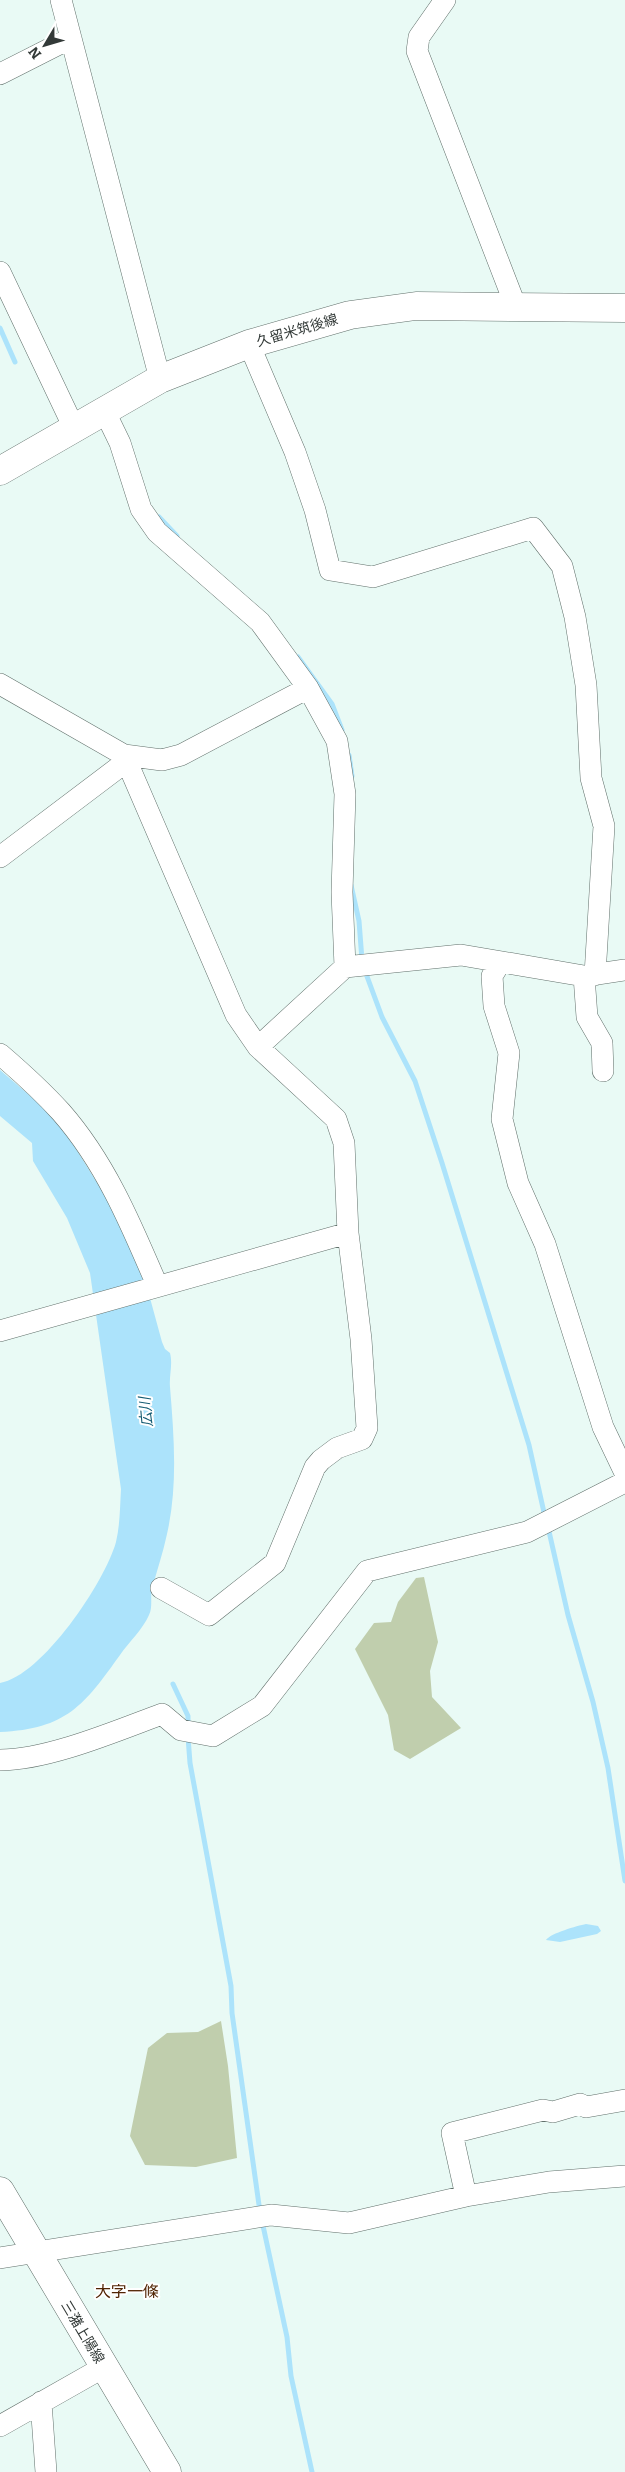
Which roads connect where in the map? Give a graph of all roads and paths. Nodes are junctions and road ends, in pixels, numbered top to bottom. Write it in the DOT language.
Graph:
graph roads {
  1 [pos="61,0"];
  2 [pos="444,0"];
  3 [pos="71,38"];
  4 [pos="0,74"];
  5 [pos="0,272"];
  6 [pos="516,307"];
  7 [pos="625,308"];
  8 [pos="249,344"];
  9 [pos="160,379"];
  10 [pos="104,410"];
  11 [pos="74,428"];
  12 [pos="0,471"];
  13 [pos="0,684"];
  14 [pos="308,688"];
  15 [pos="126,758"];
  16 [pos="0,857"];
  17 [pos="500,963"];
  18 [pos="345,967"];
  19 [pos="625,970"];
  20 [pos="590,975"];
  21 [pos="258,1047"];
  22 [pos="0,1054"];
  23 [pos="603,1071"];
  24 [pos="348,1232"];
  25 [pos="153,1286"];
  26 [pos="0,1331"];
  27 [pos="625,1473"];
  28 [pos="625,1482"];
  29 [pos="161,1588"];
  30 [pos="0,1760"];
  31 [pos="625,2100"];
  32 [pos="625,2176"];
  33 [pos="0,2191"];
  34 [pos="466,2196"];
  35 [pos="35,2251"];
  36 [pos="0,2258"];
  37 [pos="104,2367"];
  38 [pos="41,2402"];
  39 [pos="0,2426"];
  40 [pos="46,2472"];
  41 [pos="167,2472"];
  1 -- 3 [label="street"];
  2 -- 6 [label="street"];
  3 -- 4 [label="street"];
  3 -- 9 [label="street"];
  5 -- 11 [label="street"];
  6 -- 7 [label="main road, 久留米筑後線"];
  6 -- 8 [label="main road, 久留米筑後線"];
  8 -- 9 [label="main road, 久留米筑後線"];
  8 -- 20 [label="street"];
  9 -- 10 [label="main road, 久留米筑後線"];
  10 -- 11 [label="main road, 久留米筑後線"];
  10 -- 14 [label="street"];
  11 -- 12 [label="main road, 久留米筑後線"];
  13 -- 15 [label="street"];
  14 -- 15 [label="street"];
  14 -- 18 [label="street"];
  15 -- 16 [label="street"];
  15 -- 21 [label="street"];
  17 -- 18 [label="street"];
  17 -- 20 [label="street"];
  17 -- 27 [label="street"];
  18 -- 21 [label="street"];
  19 -- 20 [label="street"];
  20 -- 23 [label="street"];
  21 -- 24 [label="street"];
  22 -- 25 [label="street"];
  24 -- 25 [label="street"];
  24 -- 29 [label="street"];
  25 -- 26 [label="street"];
  28 -- 30 [label="street"];
  31 -- 34 [label="street"];
  32 -- 34 [label="street"];
  33 -- 35 [label="main road, 三潴上陽線"];
  34 -- 35 [label="street"];
  35 -- 36 [label="street"];
  35 -- 37 [label="main road, 三潴上陽線"];
  37 -- 38 [label="street"];
  37 -- 41 [label="main road, 三潴上陽線"];
  38 -- 39 [label="street"];
  38 -- 40 [label="street"];
}
